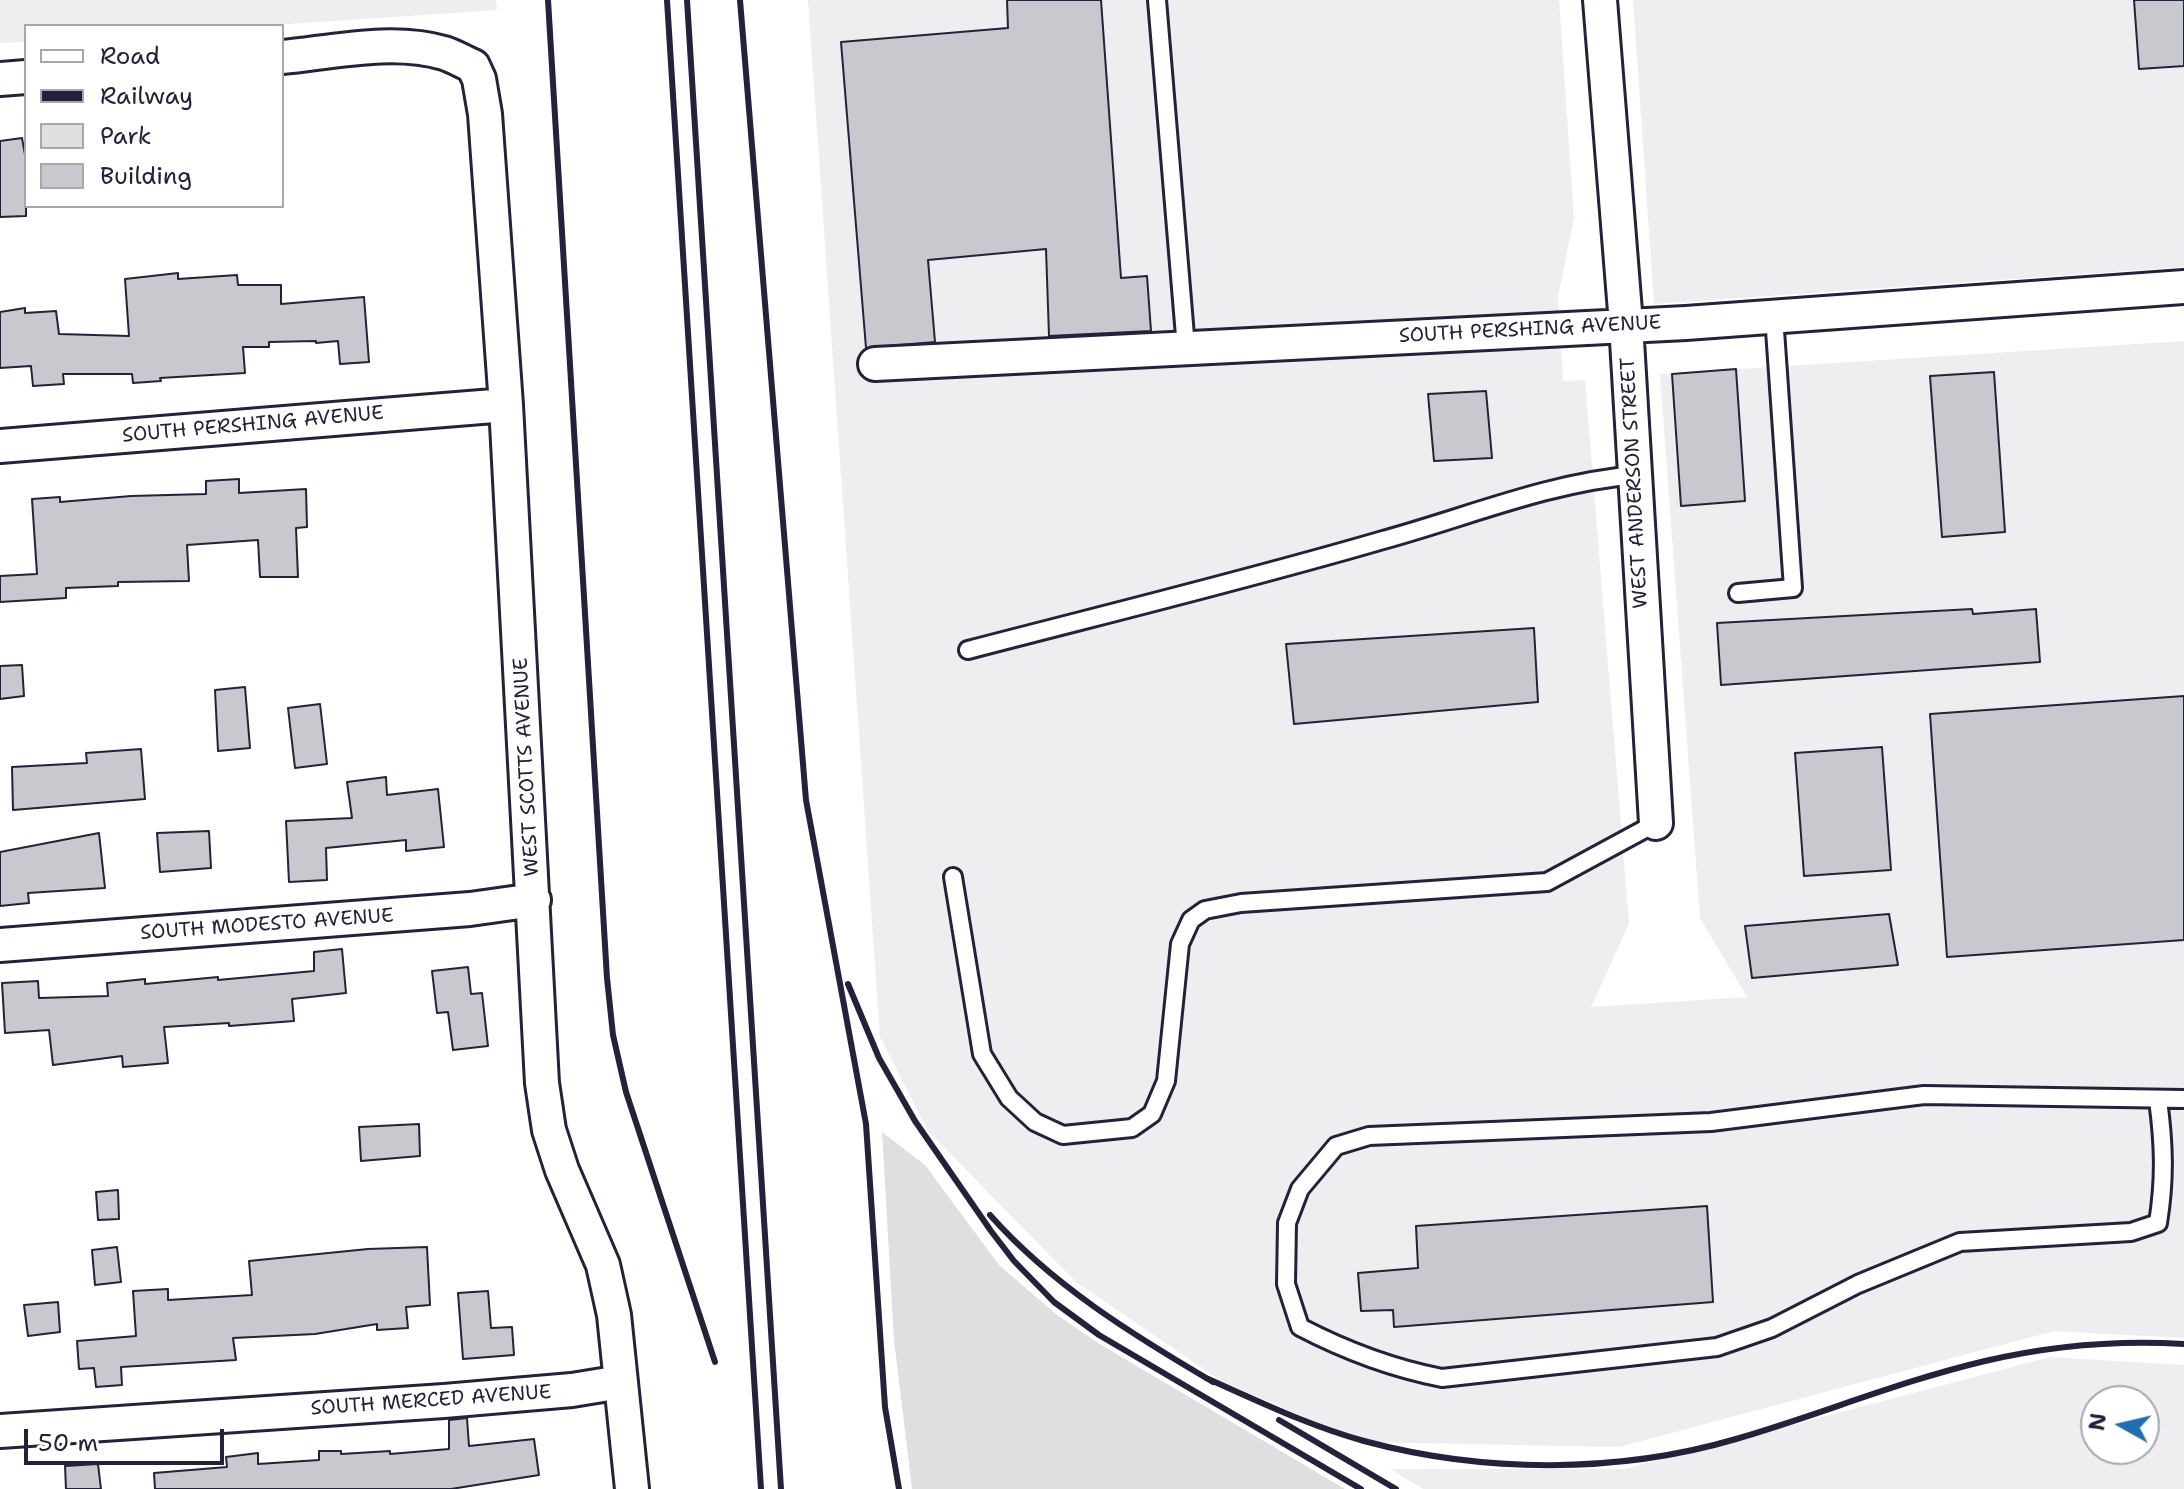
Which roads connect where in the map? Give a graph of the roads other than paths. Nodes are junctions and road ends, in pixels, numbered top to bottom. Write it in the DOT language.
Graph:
graph roads {
  1 [pos="1157,0"];
  2 [pos="1600,0"];
  3 [pos="284,57"];
  4 [pos="24,77"];
  5 [pos="0,79"];
  6 [pos="2184,287"];
  7 [pos="1774,316"];
  8 [pos="1626,324"];
  9 [pos="1186,348"];
  10 [pos="875,364"];
  11 [pos="506,405"];
  12 [pos="0,446"];
  13 [pos="1635,475"];
  14 [pos="1738,593"];
  15 [pos="968,650"];
  16 [pos="1656,823"];
  17 [pos="953,877"];
  18 [pos="534,900"];
  19 [pos="0,945"];
  20 [pos="2184,1099"];
  21 [pos="2158,1100"];
  22 [pos="621,1382"];
  23 [pos="0,1431"];
  24 [pos="632,1489"];
  1 -- 9 [label="lane"];
  2 -- 8 [label="street, WEST ANDERSON STREET"];
  3 -- 11 [label="street, WEST SCOTTS AVENUE"];
  4 -- 5 [label="street"];
  6 -- 7 [label="street, SOUTH PERSHING AVENUE"];
  7 -- 8 [label="street, SOUTH PERSHING AVENUE"];
  7 -- 14 [label="lane"];
  8 -- 9 [label="street, SOUTH PERSHING AVENUE"];
  8 -- 13 [label="street, WEST ANDERSON STREET"];
  9 -- 10 [label="street, SOUTH PERSHING AVENUE"];
  11 -- 12 [label="street, SOUTH PERSHING AVENUE"];
  11 -- 18 [label="street, WEST SCOTTS AVENUE"];
  13 -- 15 [label="lane"];
  13 -- 16 [label="street, WEST ANDERSON STREET"];
  16 -- 17 [label="lane"];
  18 -- 19 [label="street, SOUTH MODESTO AVENUE"];
  18 -- 22 [label="street, WEST SCOTTS AVENUE"];
  20 -- 21 [label="lane"];
  21 -- 21 [label="lane"];
  22 -- 23 [label="street, SOUTH MERCED AVENUE"];
  22 -- 24 [label="street, WEST SCOTTS AVENUE"];
}
